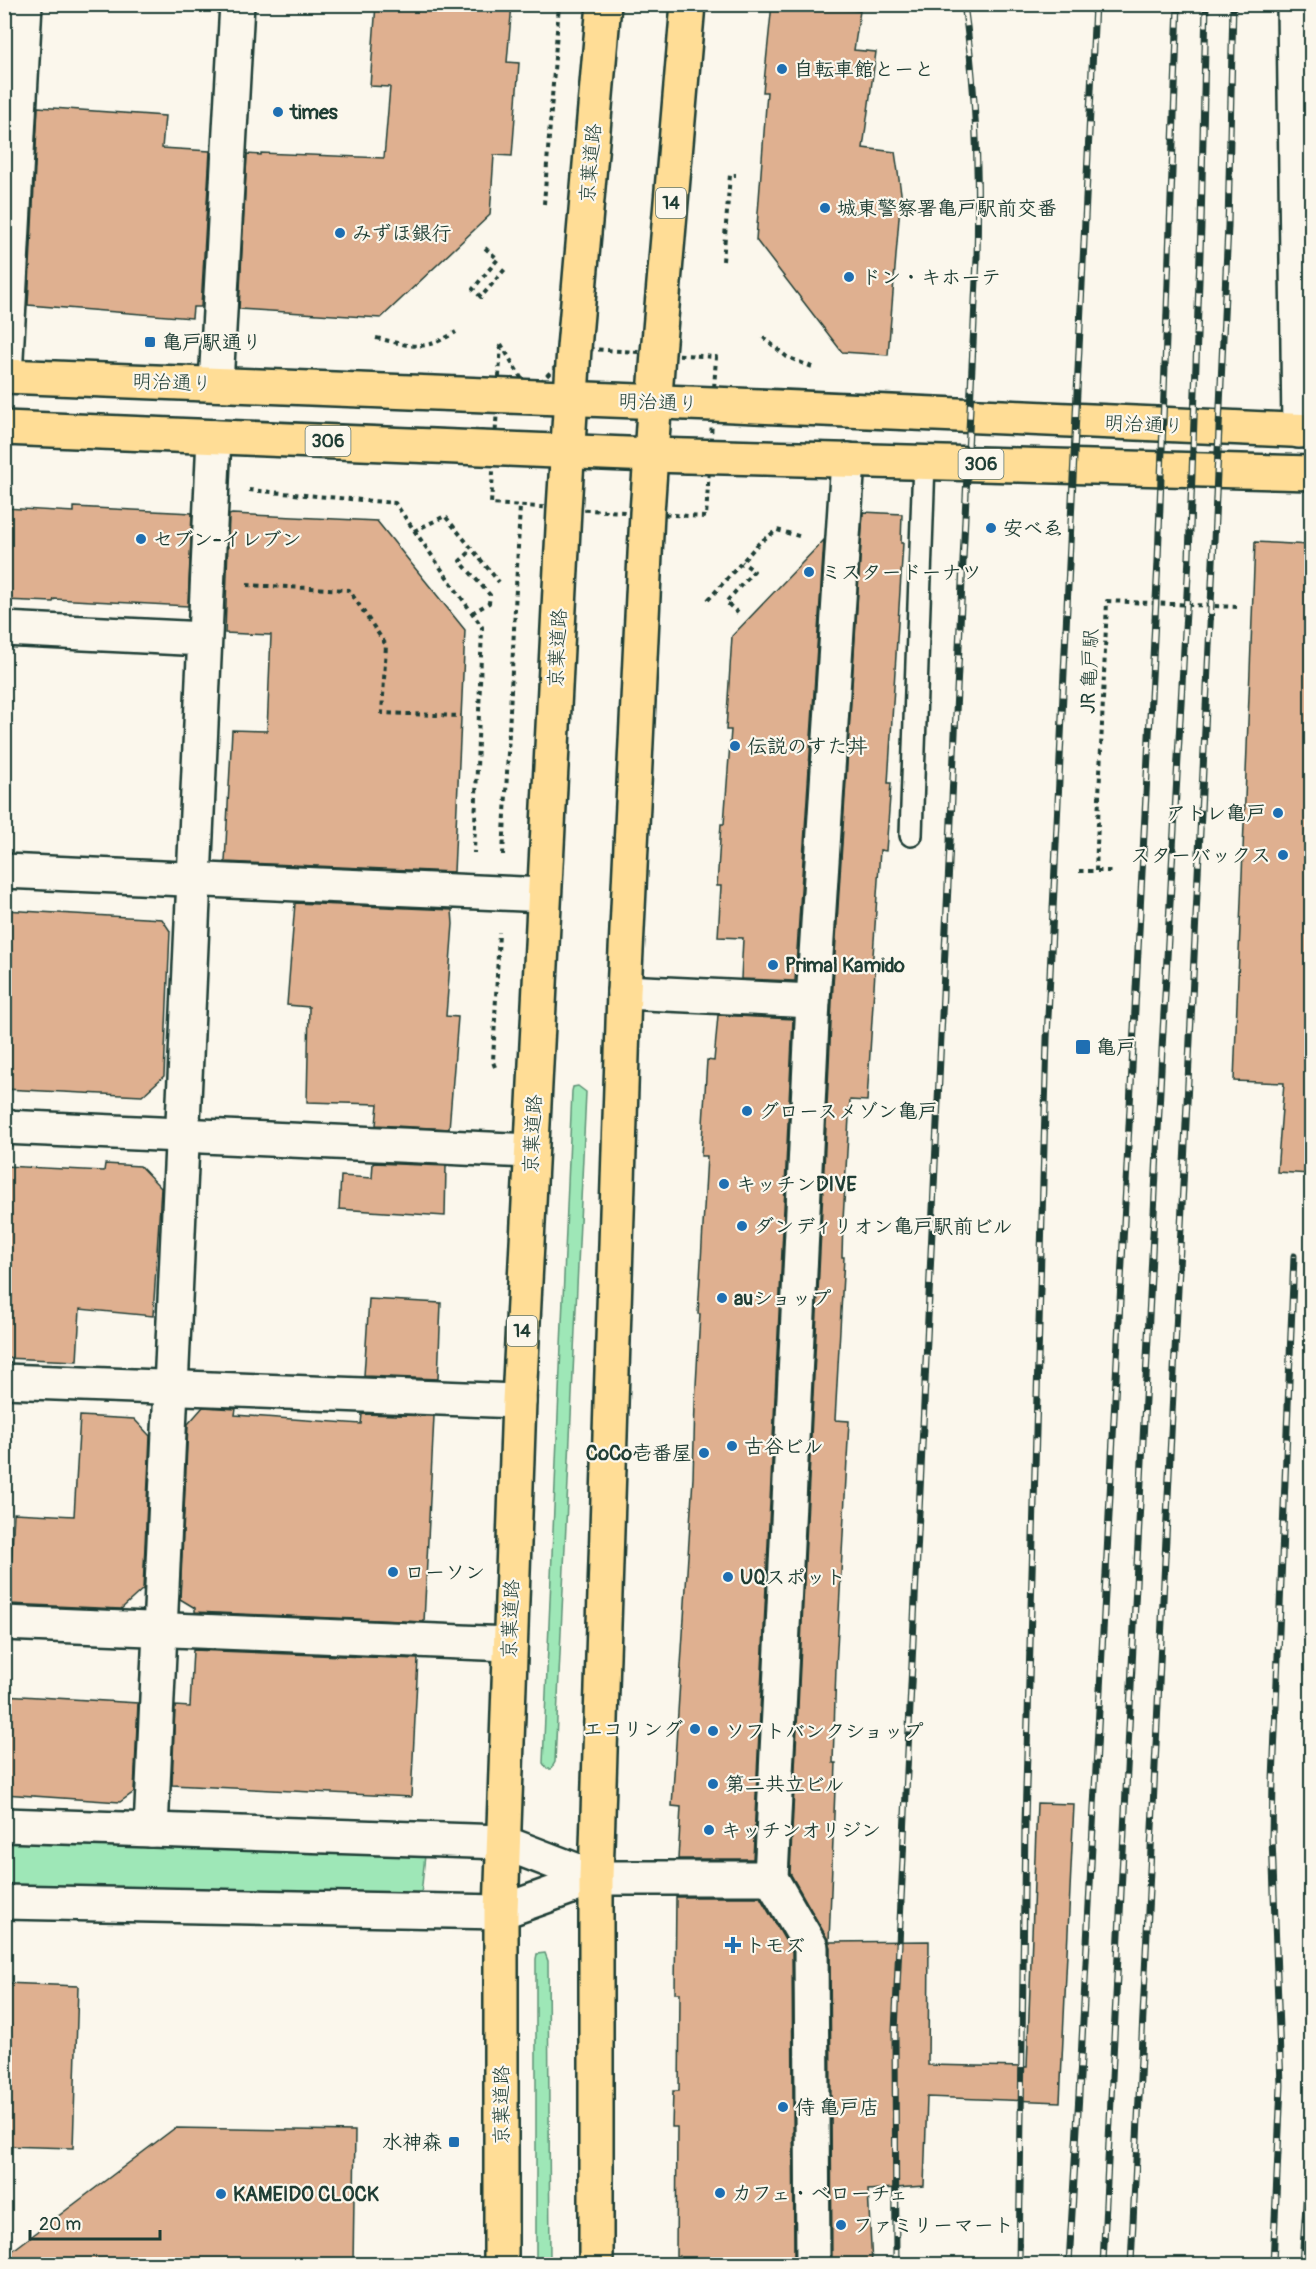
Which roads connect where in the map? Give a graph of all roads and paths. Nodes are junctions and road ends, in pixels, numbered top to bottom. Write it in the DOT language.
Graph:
graph roads {
  1 [pos="25,4"];
  2 [pos="237,4"];
  3 [pos="559,4"];
  4 [pos="604,4"];
  5 [pos="688,4"];
  6 [pos="1294,4"];
  7 [pos="736,175"];
  8 [pos="544,204"];
  9 [pos="485,248"];
  10 [pos="723,261"];
  11 [pos="506,268"];
  12 [pos="456,332"];
  13 [pos="763,337"];
  14 [pos="376,338"];
  15 [pos="817,369"];
  16 [pos="5,376"];
  17 [pos="531,381"];
  18 [pos="216,384"];
  19 [pos="530,393"];
  20 [pos="571,398"];
  21 [pos="654,402"];
  22 [pos="4,428"];
  23 [pos="1305,431"];
  24 [pos="214,436"];
  25 [pos="568,451"];
  26 [pos="651,455"];
  27 [pos="848,460"];
  28 [pos="924,462"];
  29 [pos="1311,473"];
  30 [pos="244,489"];
  31 [pos="414,531"];
  32 [pos="802,537"];
  33 [pos="472,550"];
  34 [pos="742,562"];
  35 [pos="499,582"];
  36 [pos="207,583"];
  37 [pos="708,600"];
  38 [pos="1237,607"];
  39 [pos="472,613"];
  40 [pos="738,613"];
  41 [pos="4,629"];
  42 [pos="204,639"];
  43 [pos="461,716"];
  44 [pos="910,835"];
  45 [pos="473,860"];
  46 [pos="4,871"];
  47 [pos="1079,871"];
  48 [pos="1096,871"];
  49 [pos="1112,871"];
  50 [pos="194,880"];
  51 [pos="544,895"];
  52 [pos="624,992"];
  53 [pos="813,1001"];
  54 [pos="4,1127"];
  55 [pos="182,1135"];
  56 [pos="531,1151"];
  57 [pos="4,1381"];
  58 [pos="171,1387"];
  59 [pos="519,1401"];
  60 [pos="1311,1589"];
  61 [pos="4,1623"];
  62 [pos="160,1629"];
  63 [pos="509,1644"];
  64 [pos="1308,1675"];
  65 [pos="4,1825"];
  66 [pos="152,1830"];
  67 [pos="502,1842"];
  68 [pos="596,1878"];
  69 [pos="771,1878"];
  70 [pos="4,1902"];
  71 [pos="501,1912"];
  72 [pos="501,2265"];
  73 [pos="596,2265"];
  74 [pos="813,2265"];
  1 -- 16 [label="street"];
  2 -- 18 [label="street"];
  3 -- 8 [label="path"];
  4 -- 20 [label="main road, 京葉道路 / 14"];
  5 -- 21 [label="main road, 14"];
  6 -- 23 [label="street"];
  7 -- 10 [label="path"];
  9 -- 11 [label="path"];
  12 -- 14 [label="path"];
  13 -- 15 [label="path"];
  16 -- 18 [label="main road, 明治通り"];
  17 -- 19 [label="path"];
  18 -- 20 [label="main road, 明治通り"];
  20 -- 21 [label="main road, 明治通り"];
  20 -- 25 [label="main road, 京葉道路 / 14"];
  21 -- 23 [label="main road, 明治通り"];
  21 -- 26 [label="main road, 14"];
  22 -- 24 [label="main road, 306"];
  24 -- 25 [label="main road, 306"];
  24 -- 36 [label="street"];
  25 -- 26 [label="main road, 306"];
  25 -- 51 [label="main road, 京葉道路 / 14"];
  26 -- 27 [label="main road, 306"];
  26 -- 52 [label="main road, 14"];
  27 -- 28 [label="main road, 306"];
  27 -- 53 [label="street"];
  28 -- 29 [label="main road, 306"];
  28 -- 44 [label="lane"];
  30 -- 31 [label="path"];
  31 -- 33 [label="path"];
  31 -- 39 [label="path"];
  32 -- 34 [label="path"];
  33 -- 35 [label="path"];
  33 -- 39 [label="path"];
  34 -- 37 [label="path"];
  34 -- 40 [label="path"];
  36 -- 42 [label="street"];
  36 -- 43 [label="path"];
  38 -- 48 [label="path, JR 亀戸駅"];
  39 -- 45 [label="path"];
  41 -- 42 [label="street"];
  42 -- 50 [label="street"];
  46 -- 50 [label="street"];
  47 -- 48 [label="path"];
  48 -- 49 [label="path"];
  50 -- 51 [label="street"];
  50 -- 55 [label="street"];
  51 -- 56 [label="main road, 京葉道路 / 14"];
  52 -- 53 [label="street"];
  52 -- 68 [label="main road, 14"];
  53 -- 69 [label="street"];
  54 -- 55 [label="street"];
  55 -- 56 [label="street"];
  55 -- 58 [label="street"];
  56 -- 59 [label="main road, 京葉道路 / 14"];
  57 -- 58 [label="street"];
  58 -- 59 [label="street"];
  58 -- 62 [label="street"];
  59 -- 63 [label="main road, 京葉道路 / 14"];
  60 -- 64 [label="path"];
  61 -- 62 [label="street"];
  62 -- 63 [label="street"];
  62 -- 66 [label="street"];
  63 -- 67 [label="main road, 京葉道路 / 14"];
  65 -- 66 [label="street"];
  66 -- 67 [label="street"];
  67 -- 68 [label="street"];
  67 -- 71 [label="main road, 京葉道路 / 14"];
  68 -- 69 [label="street"];
  68 -- 71 [label="street"];
  68 -- 73 [label="main road, 14"];
  69 -- 74 [label="street"];
  70 -- 71 [label="street"];
  71 -- 72 [label="main road, 京葉道路 / 14"];
}
